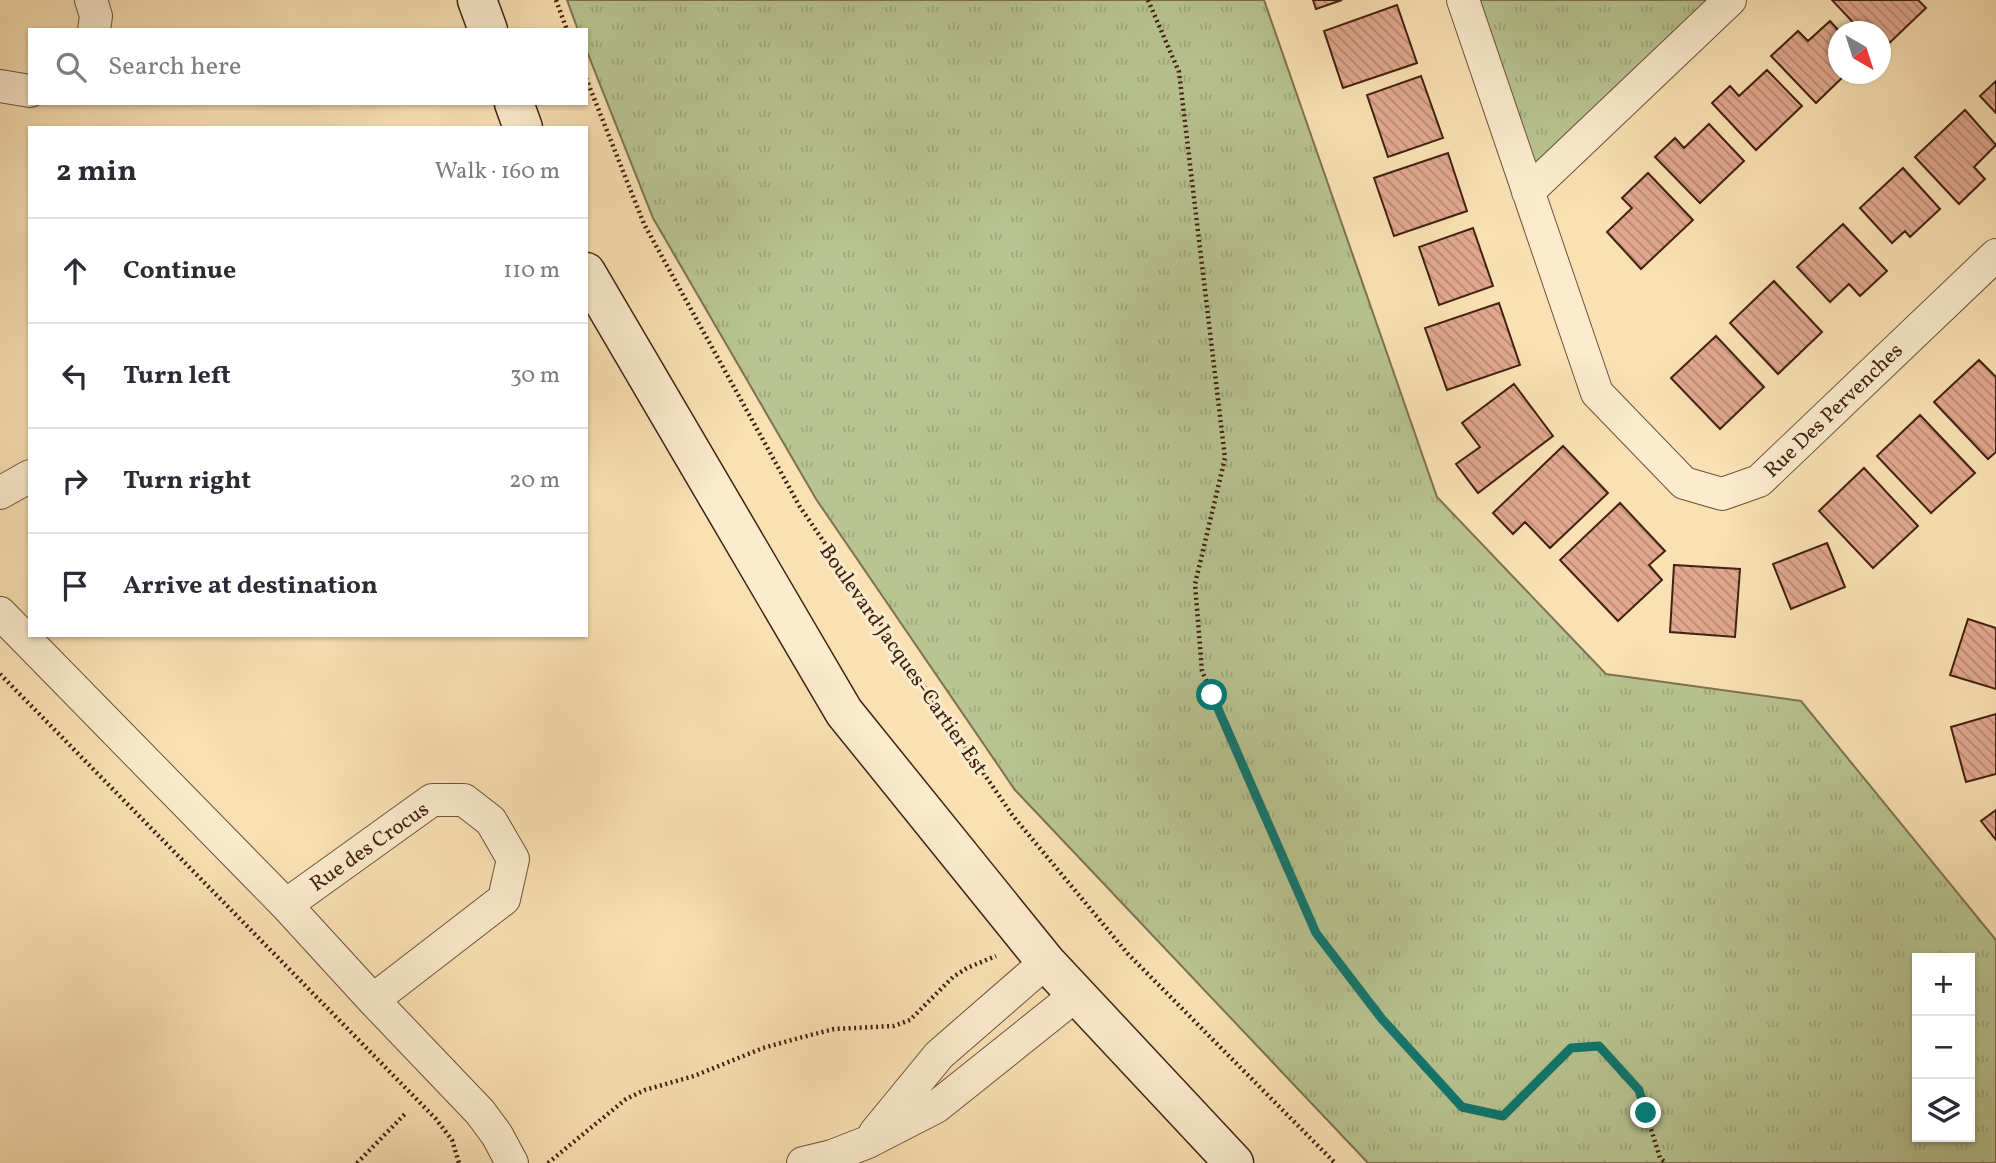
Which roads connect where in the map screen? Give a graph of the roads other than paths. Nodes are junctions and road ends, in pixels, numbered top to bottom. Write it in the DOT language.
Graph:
graph roads {
  1 [pos="91,0"];
  2 [pos="477,0"];
  3 [pos="1462,0"];
  4 [pos="1730,0"];
  5 [pos="94,28"];
  6 [pos="487,28"];
  7 [pos="0,86"];
  8 [pos="28,91"];
  9 [pos="515,105"];
  10 [pos="522,126"];
  11 [pos="1528,192"];
  12 [pos="1996,255"];
  13 [pos="588,275"];
  14 [pos="28,477"];
  15 [pos="0,493"];
  16 [pos="0,613"];
  17 [pos="28,634"];
  18 [pos="34,639"];
  19 [pos="286,905"];
  20 [pos="1046,962"];
  21 [pos="1076,995"];
  22 [pos="373,1000"];
  23 [pos="868,1142"];
  24 [pos="512,1163"];
  25 [pos="803,1163"];
  26 [pos="1234,1163"];
  1 -- 5 [label="street"];
  2 -- 6 [label="main road"];
  3 -- 11 [label="street, Rue Des Pervenches"];
  4 -- 11 [label="street"];
  7 -- 8 [label="street"];
  9 -- 10 [label="main road"];
  11 -- 12 [label="street, Rue Des Pervenches"];
  13 -- 20 [label="main road"];
  14 -- 15 [label="street"];
  16 -- 17 [label="street, Rue des Crocus"];
  18 -- 19 [label="street, Rue des Crocus"];
  19 -- 22 [label="street, Rue des Crocus"];
  19 -- 22 [label="street, Rue des Crocus"];
  20 -- 21 [label="main road"];
  20 -- 23 [label="street"];
  21 -- 23 [label="street"];
  21 -- 26 [label="main road"];
  22 -- 24 [label="street, Rue des Crocus"];
  23 -- 25 [label="street"];
}
